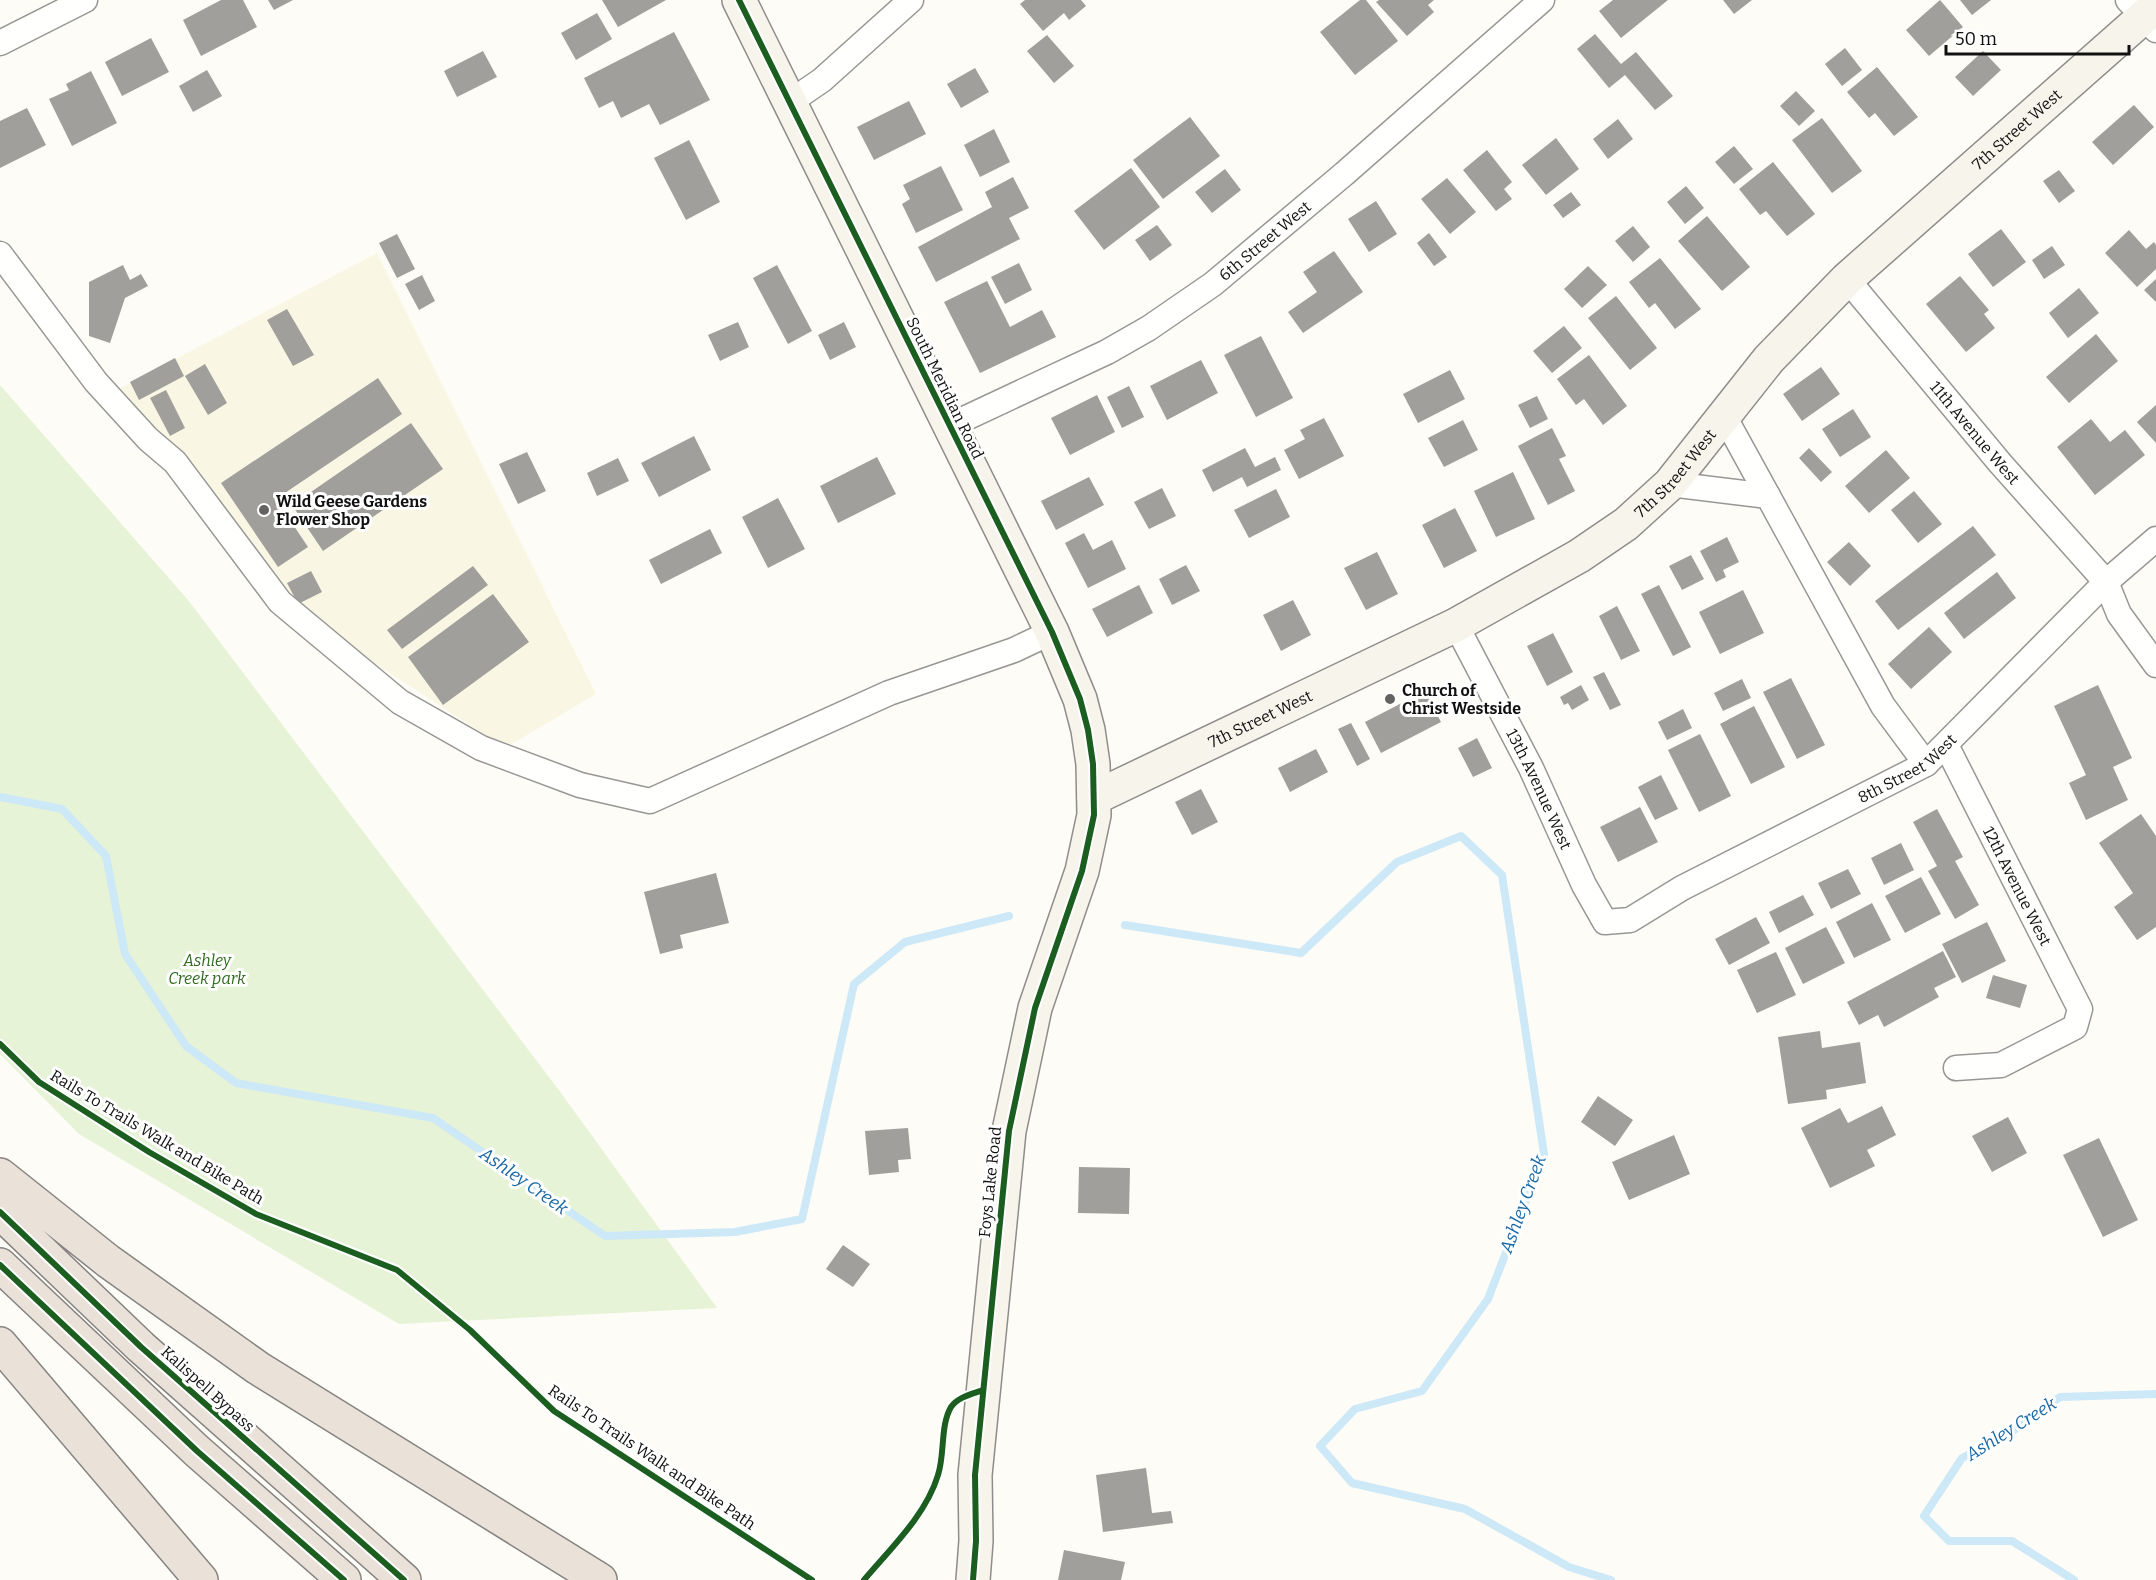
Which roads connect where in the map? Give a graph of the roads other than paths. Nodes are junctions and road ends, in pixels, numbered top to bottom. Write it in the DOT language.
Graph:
graph roads {
  1 [pos="85,0"];
  2 [pos="739,0"];
  3 [pos="911,0"];
  4 [pos="1542,0"];
  5 [pos="2146,13"];
  6 [pos="0,44"];
  7 [pos="790,102"];
  8 [pos="0,254"];
  9 [pos="1847,279"];
  10 [pos="1724,416"];
  11 [pos="949,426"];
  12 [pos="1670,484"];
  13 [pos="1768,496"];
  14 [pos="2156,539"];
  15 [pos="2106,582"];
  16 [pos="1456,625"];
  17 [pos="1052,632"];
  18 [pos="2156,665"];
  19 [pos="1947,745"];
  20 [pos="1926,764"];
  21 [pos="1094,798"];
  22 [pos="1605,922"];
  23 [pos="1956,1068"];
  24 [pos="0,1175"];
  25 [pos="0,1212"];
  26 [pos="0,1265"];
  27 [pos="0,1344"];
  28 [pos="975,1475"];
  29 [pos="201,1580"];
  30 [pos="344,1580"];
  31 [pos="404,1580"];
  32 [pos="600,1580"];
  33 [pos="951,1580"];
  34 [pos="973,1580"];
  1 -- 6 [label="street"];
  2 -- 7 [label="street, South Meridian Road"];
  3 -- 7 [label="street"];
  4 -- 11 [label="street, 6th Street West"];
  5 -- 9 [label="street, 7th Street West"];
  7 -- 11 [label="street, South Meridian Road"];
  8 -- 17 [label="street"];
  9 -- 10 [label="street, 7th Street West"];
  9 -- 15 [label="street, 11th Avenue West"];
  10 -- 12 [label="street, 7th Street West"];
  10 -- 13 [label="street"];
  11 -- 17 [label="street, South Meridian Road"];
  12 -- 13 [label="street"];
  12 -- 16 [label="street, 7th Street West"];
  13 -- 20 [label="street"];
  14 -- 15 [label="street, 8th Street West"];
  15 -- 18 [label="street, 11th Avenue West"];
  15 -- 19 [label="street, 8th Street West"];
  16 -- 21 [label="street, 7th Street West"];
  16 -- 22 [label="street, 13th Avenue West"];
  17 -- 21 [label="street, South Meridian Road"];
  19 -- 20 [label="street, 8th Street West"];
  19 -- 23 [label="street, 12th Avenue West"];
  20 -- 22 [label="street, 8th Street West"];
  21 -- 28 [label="street, Foys Lake Road"];
  24 -- 32 [label="highway"];
  25 -- 31 [label="highway, Kalispell Bypass"];
  26 -- 30 [label="highway"];
  27 -- 29 [label="highway"];
  28 -- 33 [label="street, Foys Lake Road"];
  28 -- 34 [label="street, Foys Lake Road"];
}
